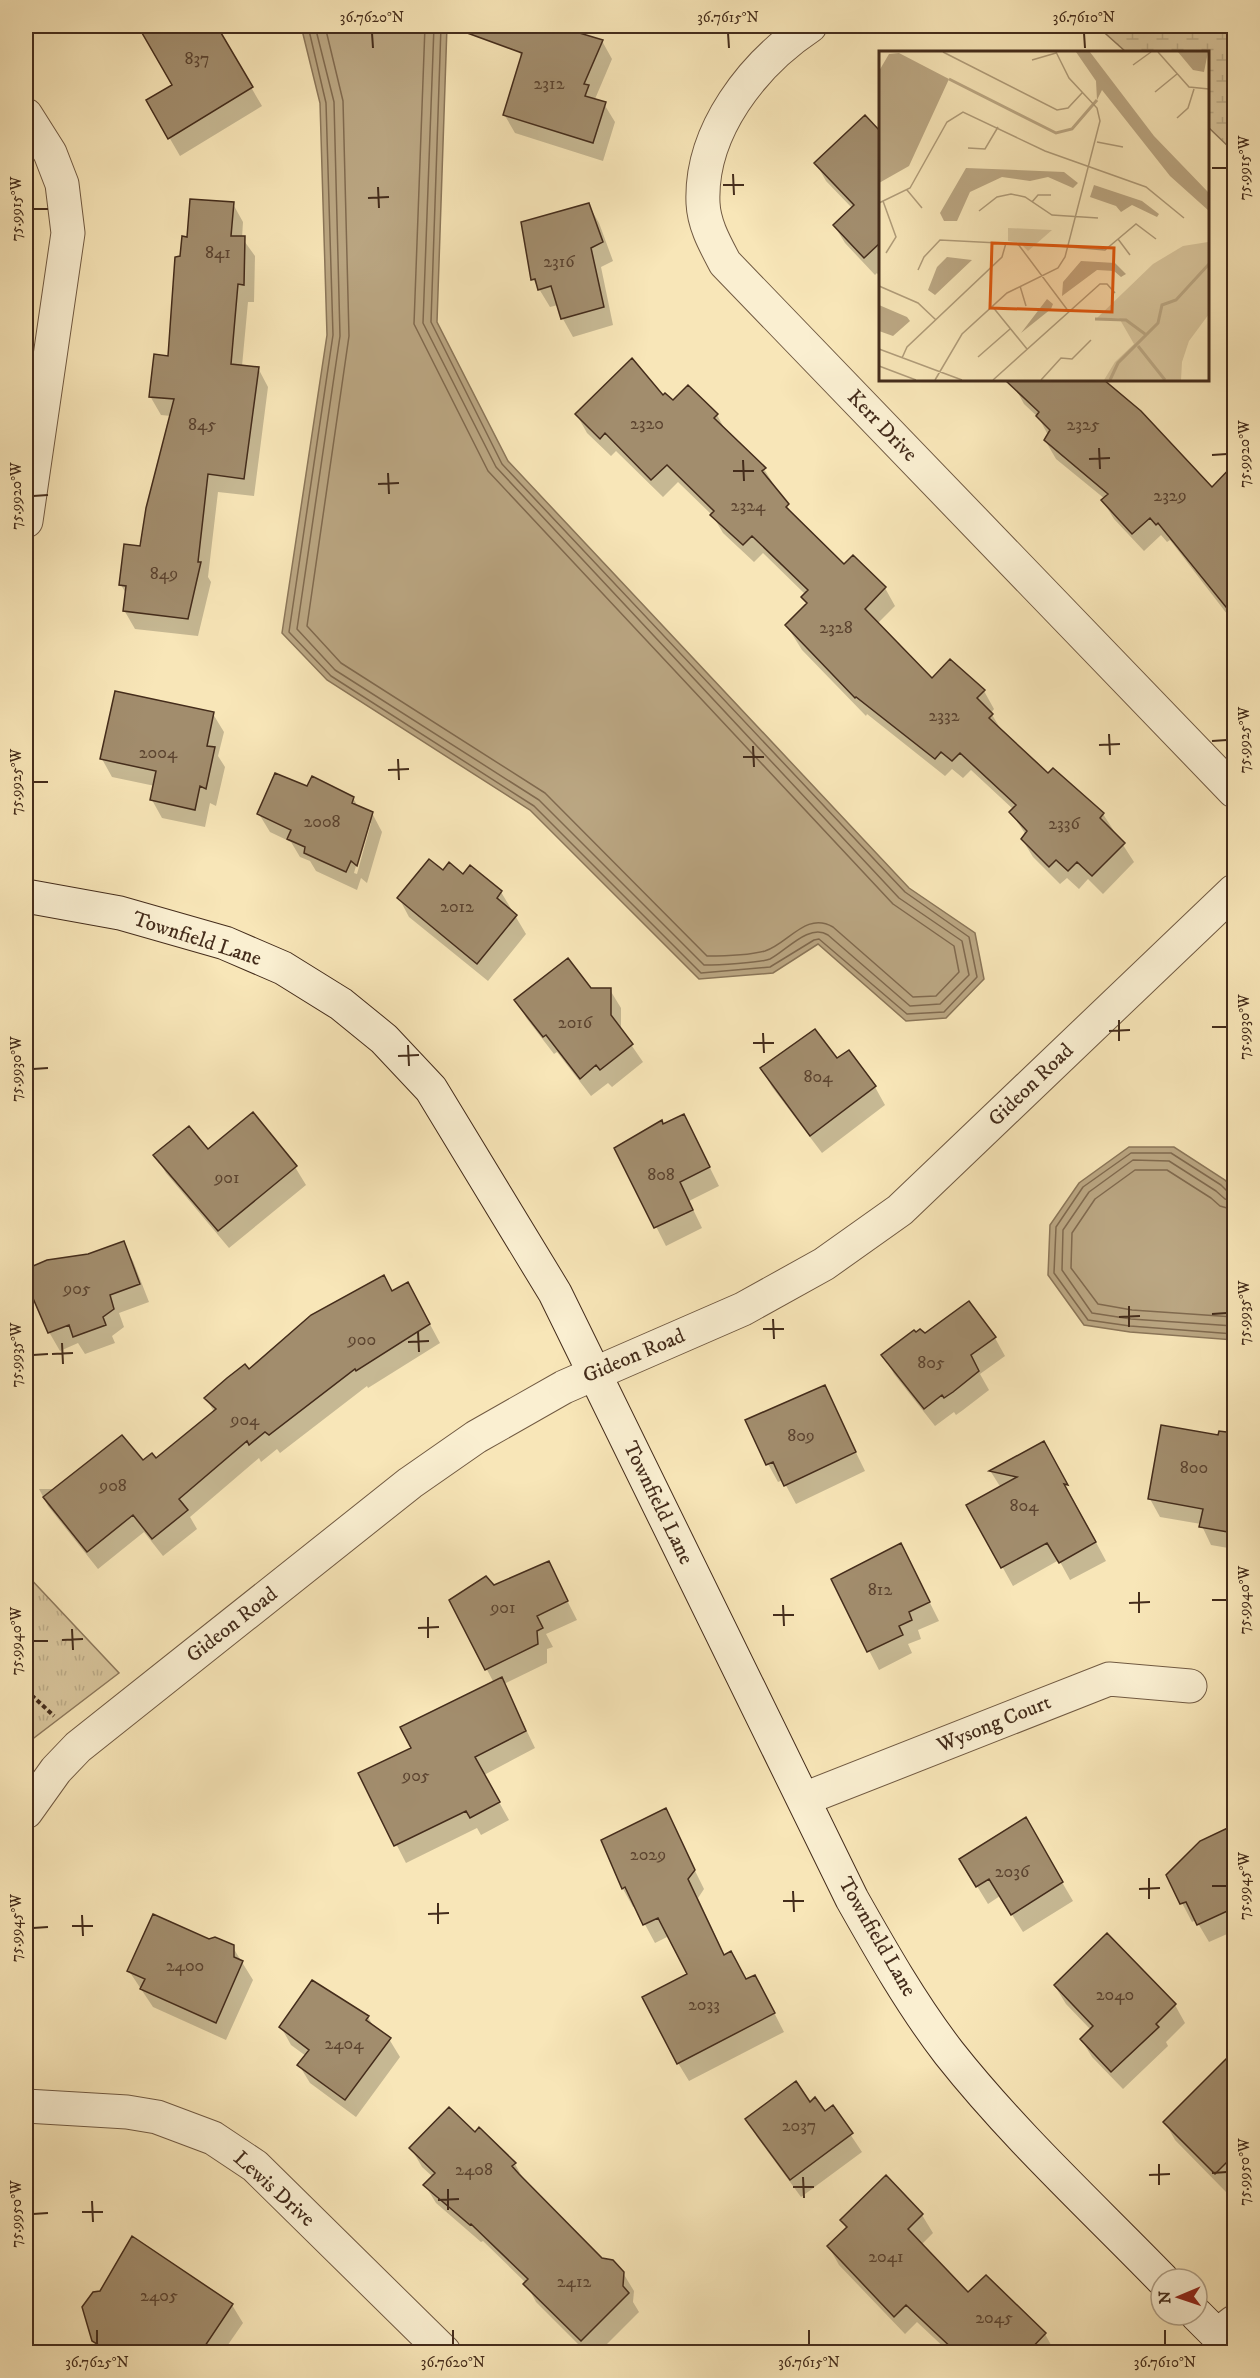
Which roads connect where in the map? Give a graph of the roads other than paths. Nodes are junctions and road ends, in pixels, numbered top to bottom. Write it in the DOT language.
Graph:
graph roads {
  1 [pos="810,26"];
  2 [pos="26,116"];
  3 [pos="26,521"];
  4 [pos="1234,790"];
  5 [pos="1234,891"];
  6 [pos="26,896"];
  7 [pos="594,1372"];
  8 [pos="1190,1686"];
  9 [pos="804,1799"];
  10 [pos="26,1812"];
  11 [pos="26,2106"];
  12 [pos="1150,2267"];
  13 [pos="444,2352"];
  1 -- 4 [label="street, Kerr Drive"];
  2 -- 3 [label="street"];
  5 -- 7 [label="street, Gideon Road"];
  6 -- 7 [label="street, Townfield Lane"];
  7 -- 9 [label="street, Townfield Lane"];
  7 -- 10 [label="street, Gideon Road"];
  8 -- 9 [label="street, Wysong Court"];
  9 -- 12 [label="street, Townfield Lane"];
  11 -- 13 [label="street, Lewis Drive"];
}
